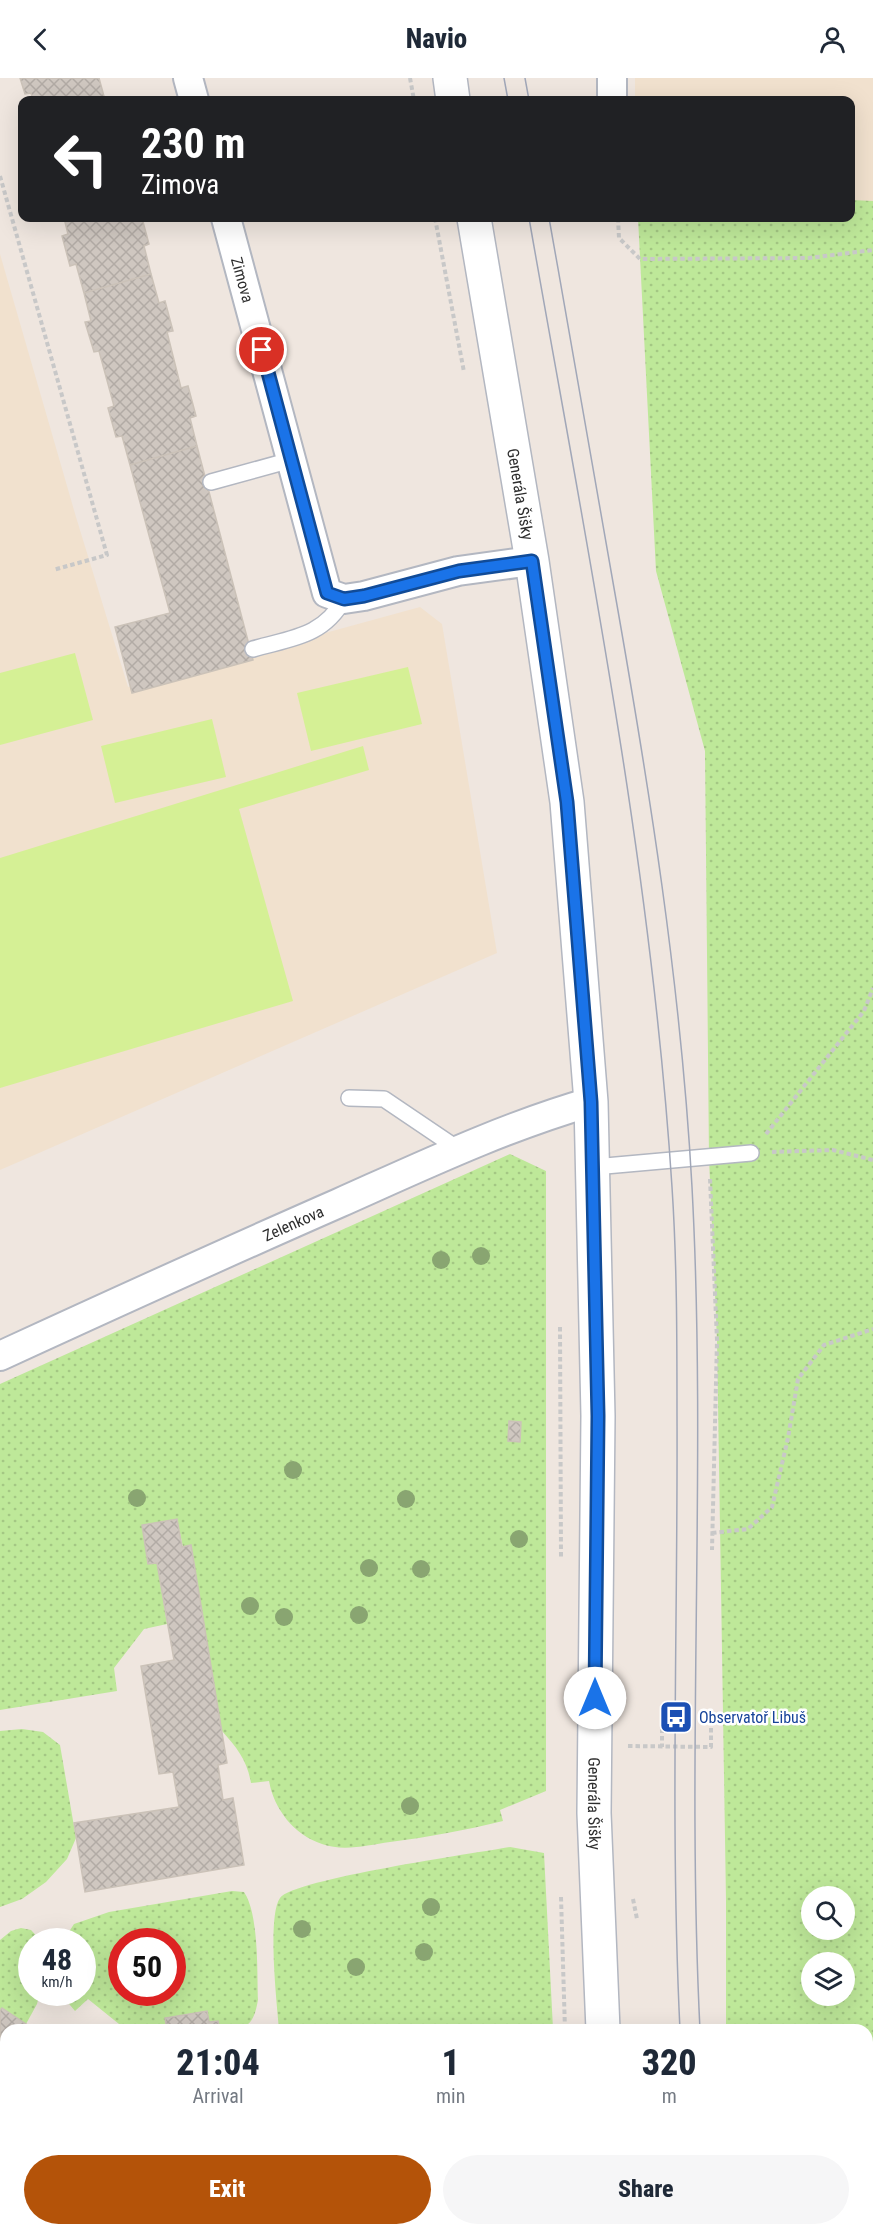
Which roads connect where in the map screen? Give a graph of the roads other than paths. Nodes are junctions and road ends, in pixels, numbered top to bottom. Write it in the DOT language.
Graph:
graph roads {
  1 [pos="188,78"];
  2 [pos="450,78"];
  3 [pos="612,78"];
  4 [pos="193,96"];
  5 [pos="452,96"];
  6 [pos="612,96"];
  7 [pos="227,222"];
  8 [pos="475,222"];
  9 [pos="291,460"];
  10 [pos="211,482"];
  11 [pos="532,561"];
  12 [pos="344,599"];
  13 [pos="253,649"];
  14 [pos="349,1098"];
  15 [pos="591,1102"];
  16 [pos="458,1149"];
  17 [pos="751,1153"];
  18 [pos="594,1167"];
  19 [pos="0,1356"];
  20 [pos="603,2024"];
  1 -- 4 [label="street"];
  2 -- 5 [label="main road"];
  3 -- 6 [label="street"];
  7 -- 9 [label="street, Zimova"];
  8 -- 11 [label="main road, Generála Šišky"];
  9 -- 10 [label="lane"];
  9 -- 12 [label="street, Zimova"];
  11 -- 12 [label="street"];
  11 -- 15 [label="main road, Generála Šišky"];
  12 -- 13 [label="lane"];
  14 -- 16 [label="lane"];
  15 -- 16 [label="street, Zelenkova"];
  15 -- 18 [label="main road, Generála Šišky"];
  16 -- 19 [label="street, Zelenkova"];
  17 -- 18 [label="lane"];
  18 -- 20 [label="main road, Generála Šišky"];
}
